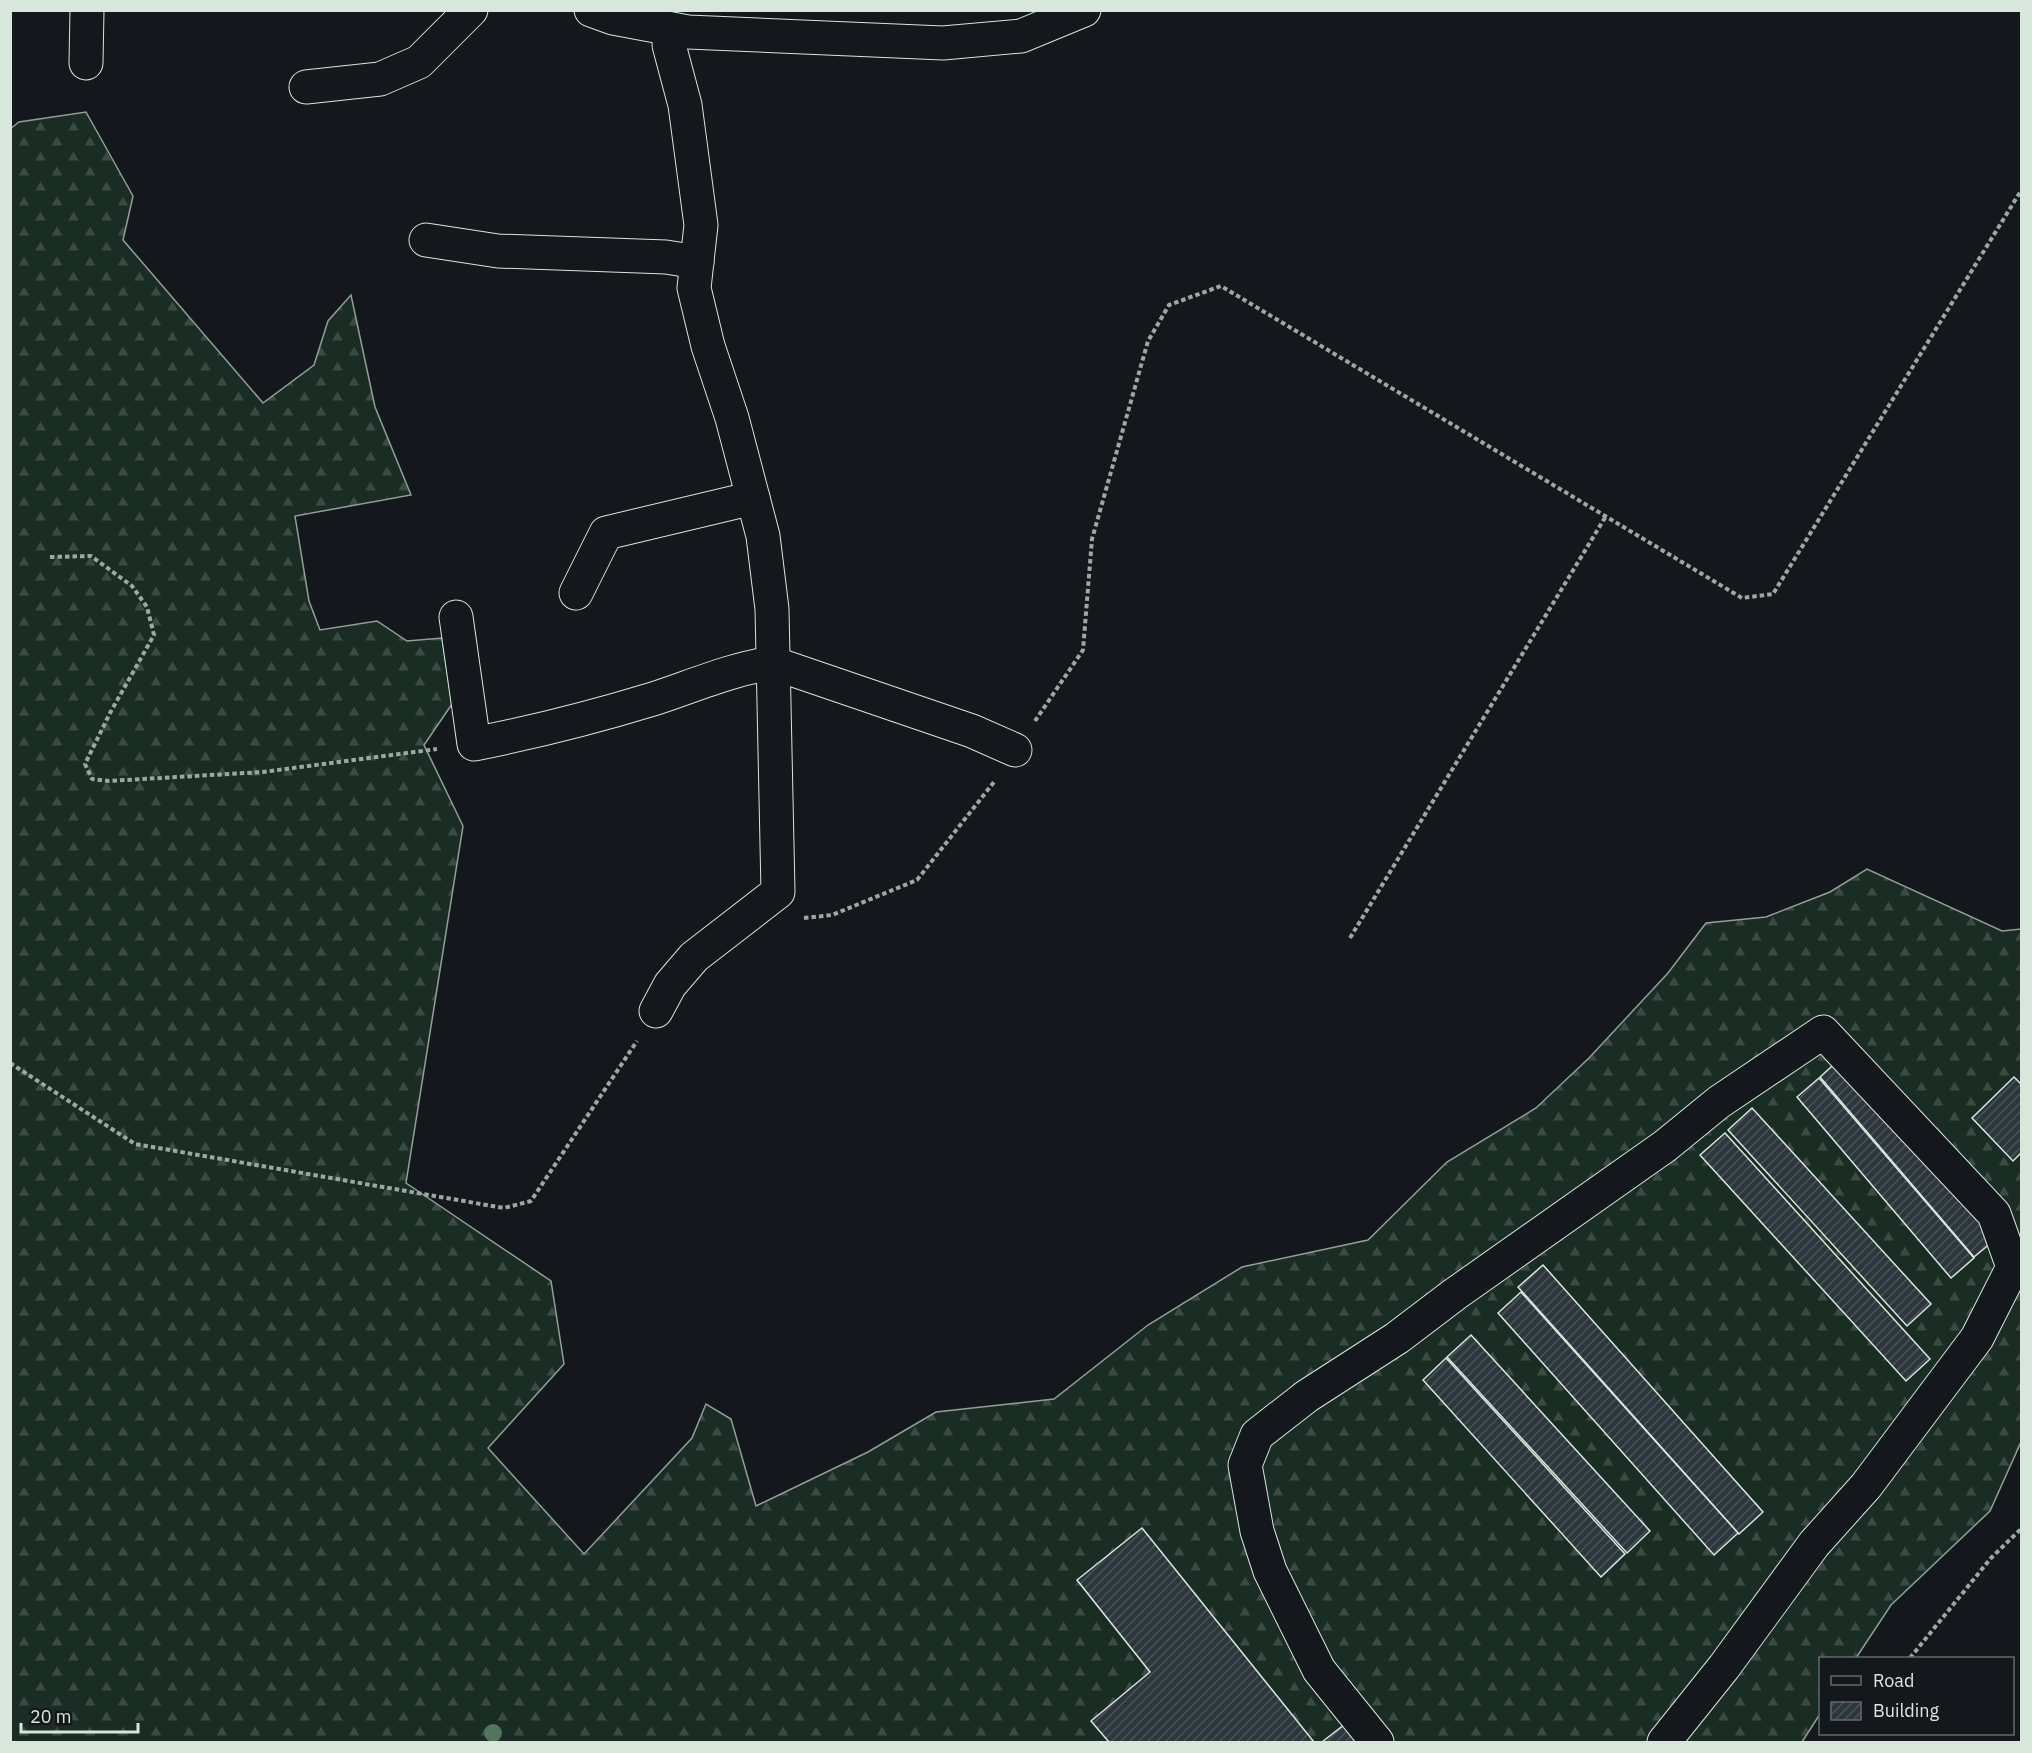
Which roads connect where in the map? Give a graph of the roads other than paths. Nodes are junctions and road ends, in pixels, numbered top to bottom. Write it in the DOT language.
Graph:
graph roads {
  1 [pos="87,10"];
  2 [pos="471,10"];
  3 [pos="1084,10"];
  4 [pos="612,14"];
  5 [pos="671,29"];
  6 [pos="86,63"];
  7 [pos="306,87"];
  8 [pos="426,240"];
  9 [pos="697,262"];
  10 [pos="753,498"];
  11 [pos="576,593"];
  12 [pos="456,616"];
  13 [pos="773,663"];
  14 [pos="1015,750"];
  15 [pos="656,1011"];
  16 [pos="1377,1743"];
  17 [pos="1664,1743"];
  1 -- 6 [label="street"];
  2 -- 7 [label="street"];
  3 -- 5 [label="street"];
  4 -- 5 [label="street"];
  5 -- 9 [label="street"];
  8 -- 9 [label="street"];
  9 -- 10 [label="street"];
  10 -- 11 [label="street"];
  10 -- 13 [label="street"];
  12 -- 13 [label="street"];
  13 -- 14 [label="street"];
  13 -- 15 [label="street"];
  16 -- 17 [label="street"];
}
